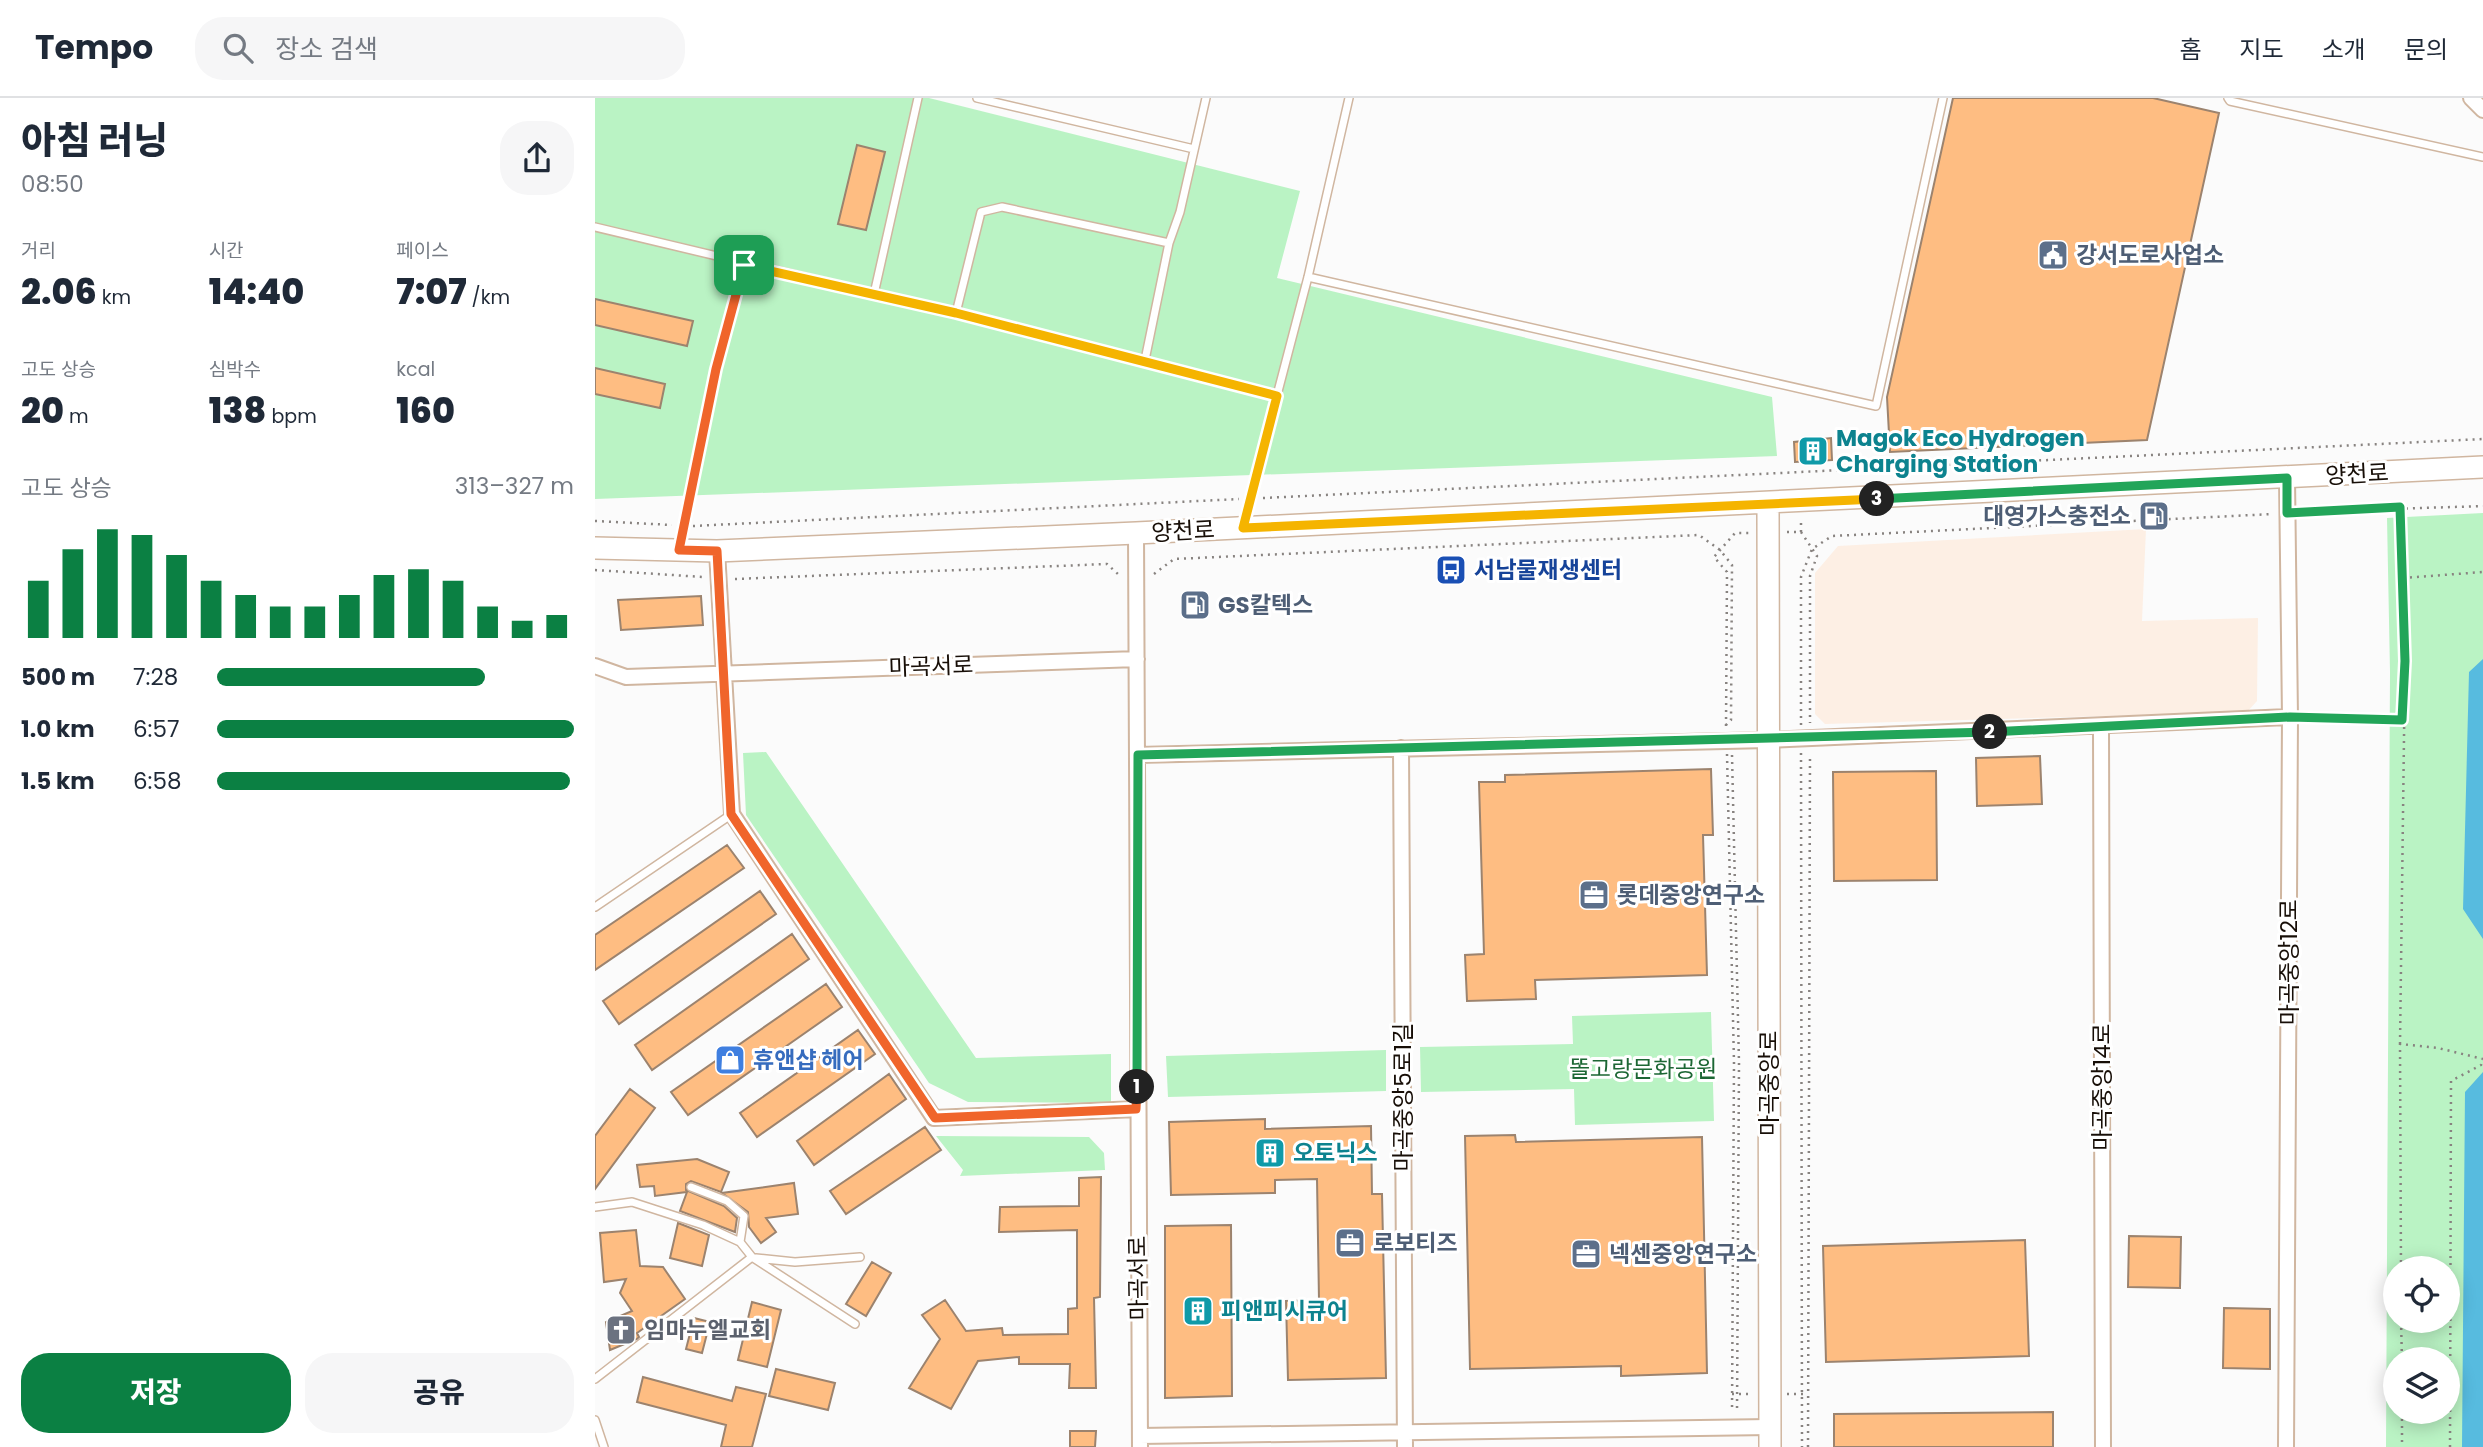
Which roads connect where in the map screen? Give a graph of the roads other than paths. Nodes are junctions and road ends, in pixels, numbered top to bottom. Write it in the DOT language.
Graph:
graph roads {
  1 [pos="918,98"];
  2 [pos="977,98"];
  3 [pos="1206,98"];
  4 [pos="1349,98"];
  5 [pos="1943,98"];
  6 [pos="2228,98"];
  7 [pos="2471,98"];
  8 [pos="2483,110"];
  9 [pos="1194,149"];
  10 [pos="2483,157"];
  11 [pos="595,227"];
  12 [pos="1169,243"];
  13 [pos="744,265"];
  14 [pos="1308,277"];
  15 [pos="874,294"];
  16 [pos="956,313"];
  17 [pos="1145,360"];
  18 [pos="1277,396"];
  19 [pos="2483,467"];
  20 [pos="2287,478"];
  21 [pos="1768,504"];
  22 [pos="1243,528"];
  23 [pos="1136,533"];
  24 [pos="595,548"];
  25 [pos="679,550"];
  26 [pos="717,551"];
  27 [pos="1137,659"];
  28 [pos="595,666"];
  29 [pos="725,673"];
  30 [pos="2290,717"];
  31 [pos="2101,727"];
  32 [pos="1768,740"];
  33 [pos="1401,748"];
  34 [pos="1138,755"];
  35 [pos="731,814"];
  36 [pos="595,907"];
  37 [pos="1136,1109"];
  38 [pos="691,1187"];
  39 [pos="595,1207"];
  40 [pos="740,1242"];
  41 [pos="752,1257"];
  42 [pos="860,1257"];
  43 [pos="855,1324"];
  44 [pos="595,1379"];
  45 [pos="595,1420"];
  46 [pos="1405,1431"];
  47 [pos="1770,1437"];
  48 [pos="1140,1442"];
  49 [pos="604,1447"];
  50 [pos="1405,1447"];
  51 [pos="2103,1447"];
  52 [pos="2287,1447"];
  1 -- 15 [label="lane"];
  2 -- 9 [label="lane"];
  3 -- 9 [label="lane"];
  4 -- 14 [label="lane"];
  5 -- 14 [label="lane"];
  6 -- 10 [label="lane"];
  7 -- 8 [label="street"];
  9 -- 12 [label="lane"];
  11 -- 13 [label="lane"];
  12 -- 16 [label="lane"];
  12 -- 17 [label="lane"];
  13 -- 15 [label="lane"];
  13 -- 25 [label="lane"];
  14 -- 18 [label="lane"];
  15 -- 16 [label="lane"];
  16 -- 17 [label="lane"];
  17 -- 18 [label="lane"];
  18 -- 22 [label="lane"];
  19 -- 20 [label="main road, 양천로"];
  20 -- 21 [label="main road, 양천로"];
  20 -- 30 [label="street, 마곡중앙12로"];
  21 -- 22 [label="main road, 양천로"];
  21 -- 32 [label="main road, 마곡중앙로"];
  22 -- 23 [label="main road, 양천로"];
  23 -- 26 [label="main road, 양천로"];
  23 -- 27 [label="street, 마곡서로"];
  24 -- 25 [label="main road, 양천로"];
  25 -- 26 [label="main road, 양천로"];
  26 -- 29 [label="street"];
  27 -- 29 [label="street, 마곡서로"];
  27 -- 34 [label="street, 마곡서로"];
  28 -- 29 [label="street, 마곡서로"];
  29 -- 35 [label="street"];
  30 -- 31 [label="street"];
  30 -- 52 [label="street, 마곡중앙12로"];
  31 -- 32 [label="street"];
  31 -- 51 [label="street, 마곡중앙14로"];
  32 -- 33 [label="street"];
  32 -- 47 [label="main road, 마곡중앙로"];
  33 -- 34 [label="street"];
  33 -- 46 [label="street, 마곡중앙5로1길"];
  34 -- 37 [label="street, 마곡서로"];
  35 -- 36 [label="lane"];
  35 -- 37 [label="street"];
  37 -- 48 [label="street, 마곡서로"];
  38 -- 40 [label="lane"];
  39 -- 40 [label="lane"];
  40 -- 41 [label="lane"];
  41 -- 42 [label="lane"];
  41 -- 43 [label="lane"];
  41 -- 44 [label="lane"];
  45 -- 49 [label="lane"];
  46 -- 47 [label="street, 마곡중앙로"];
  46 -- 48 [label="street, 마곡중앙로"];
  46 -- 50 [label="street, 마곡중앙5로1길"];
}
